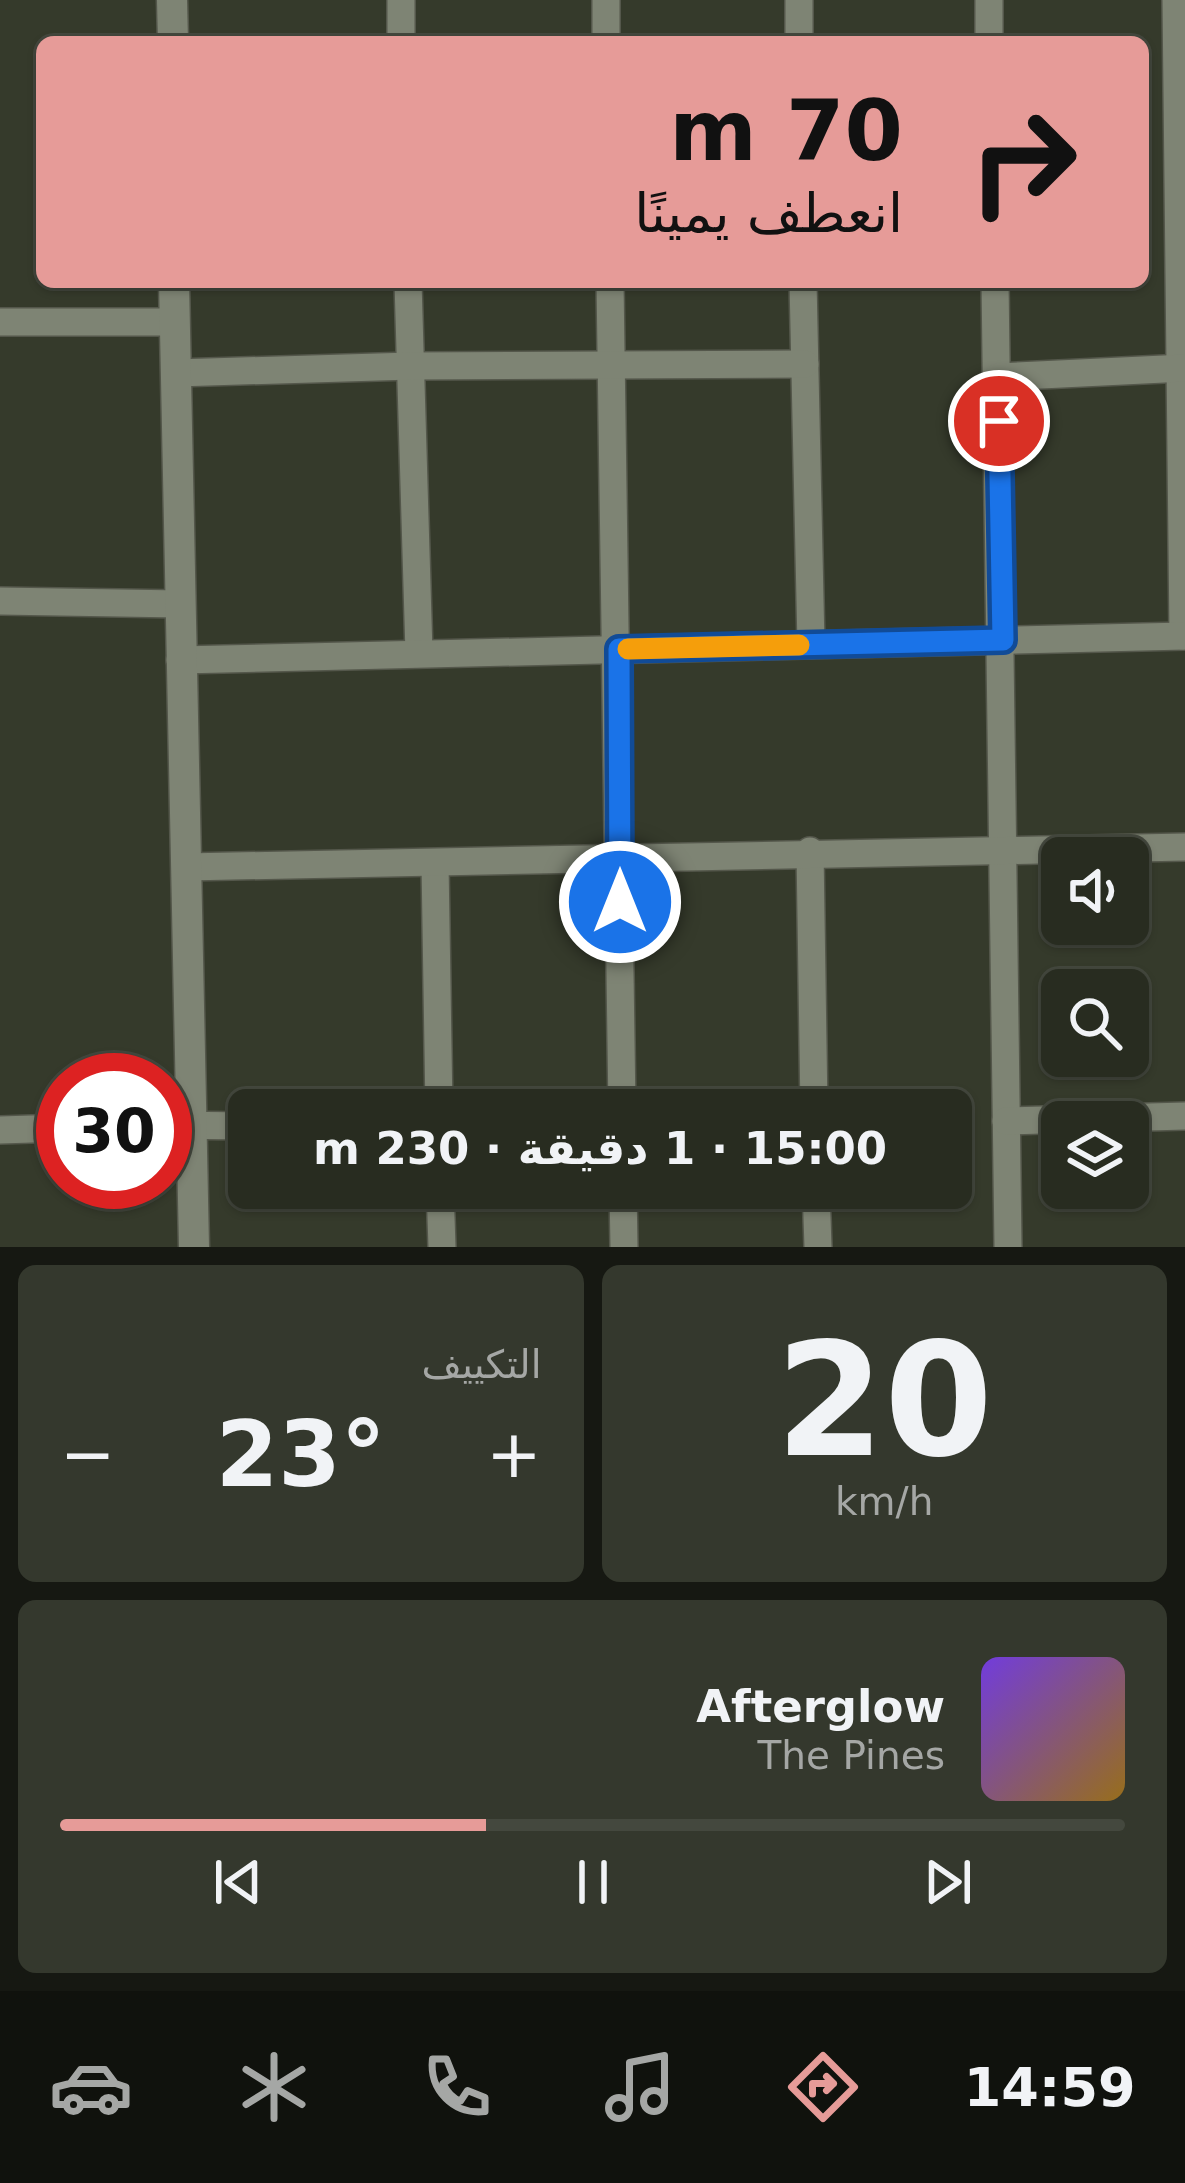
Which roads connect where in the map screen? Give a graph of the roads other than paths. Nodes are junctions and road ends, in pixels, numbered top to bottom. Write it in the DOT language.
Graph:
graph roads {
  1 [pos="172,0"];
  2 [pos="400,0"];
  3 [pos="606,0"];
  4 [pos="799,0"];
  5 [pos="989,0"];
  6 [pos="1176,0"];
  7 [pos="173,36"];
  8 [pos="401,36"];
  9 [pos="606,36"];
  10 [pos="799,36"];
  11 [pos="989,36"];
  12 [pos="1181,129"];
  13 [pos="174,288"];
  14 [pos="408,288"];
  15 [pos="610,288"];
  16 [pos="803,288"];
  17 [pos="995,288"];
  18 [pos="0,322"];
  19 [pos="175,322"];
  20 [pos="613,364"];
  21 [pos="806,364"];
  22 [pos="411,366"];
  23 [pos="1182,368"];
  24 [pos="176,373"];
  25 [pos="998,377"];
  26 [pos="0,601"];
  27 [pos="180,604"];
  28 [pos="1184,636"];
  29 [pos="1003,640"];
  30 [pos="812,645"];
  31 [pos="619,649"];
  32 [pos="419,653"];
  33 [pos="180,660"];
  34 [pos="1185,848"];
  35 [pos="810,851"];
  36 [pos="1003,853"];
  37 [pos="620,860"];
  38 [pos="435,863"];
  39 [pos="186,867"];
  40 [pos="180,1053"];
  41 [pos="439,1089"];
  42 [pos="622,1089"];
  43 [pos="814,1089"];
  44 [pos="1185,1116"];
  45 [pos="1006,1121"];
  46 [pos="192,1125"];
  47 [pos="228,1126"];
  48 [pos="36,1129"];
  49 [pos="0,1130"];
  50 [pos="189,1209"];
  51 [pos="441,1209"];
  52 [pos="624,1209"];
  53 [pos="817,1209"];
  54 [pos="194,1247"];
  55 [pos="442,1247"];
  56 [pos="625,1247"];
  57 [pos="818,1247"];
  58 [pos="1008,1247"];
  1 -- 7 [label="street"];
  2 -- 8 [label="street"];
  3 -- 9 [label="street"];
  4 -- 10 [label="street"];
  5 -- 11 [label="street"];
  6 -- 12 [label="street"];
  12 -- 23 [label="street"];
  13 -- 19 [label="street"];
  14 -- 22 [label="street"];
  15 -- 20 [label="street"];
  16 -- 21 [label="street"];
  17 -- 25 [label="street"];
  18 -- 19 [label="street"];
  19 -- 24 [label="street"];
  20 -- 21 [label="street"];
  20 -- 22 [label="street"];
  20 -- 31 [label="street"];
  21 -- 30 [label="street"];
  22 -- 24 [label="street"];
  22 -- 32 [label="street"];
  23 -- 25 [label="street"];
  23 -- 28 [label="street"];
  24 -- 27 [label="street"];
  25 -- 29 [label="street"];
  26 -- 27 [label="street"];
  27 -- 33 [label="street"];
  28 -- 29 [label="street"];
  29 -- 30 [label="street"];
  29 -- 36 [label="street"];
  30 -- 31 [label="street"];
  31 -- 32 [label="street"];
  31 -- 37 [label="street"];
  32 -- 33 [label="street"];
  33 -- 39 [label="street"];
  34 -- 36 [label="street"];
  35 -- 36 [label="street"];
  35 -- 37 [label="street"];
  35 -- 43 [label="street"];
  36 -- 45 [label="street"];
  37 -- 38 [label="street"];
  37 -- 42 [label="street"];
  38 -- 39 [label="street"];
  38 -- 41 [label="street"];
  39 -- 40 [label="street"];
  44 -- 45 [label="street"];
  45 -- 58 [label="street"];
  46 -- 47 [label="street"];
  48 -- 49 [label="street"];
  50 -- 54 [label="street"];
  51 -- 55 [label="street"];
  52 -- 56 [label="street"];
  53 -- 57 [label="street"];
}
